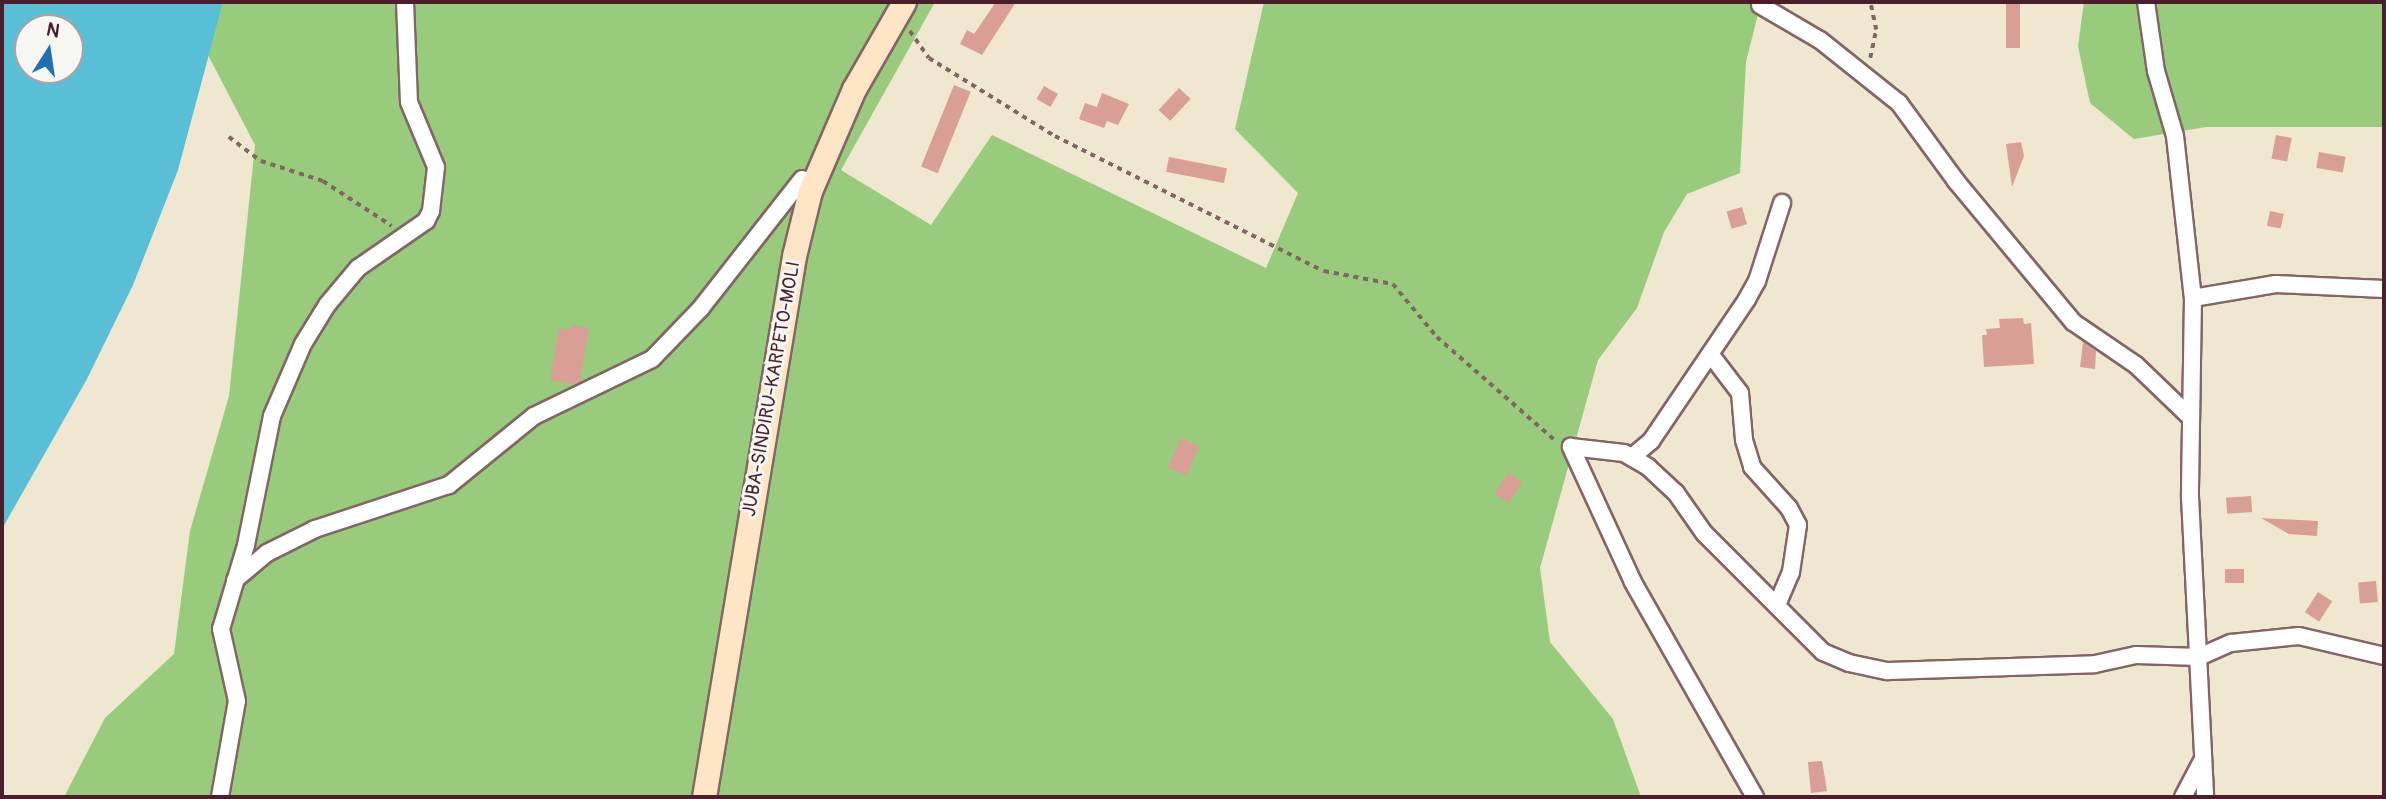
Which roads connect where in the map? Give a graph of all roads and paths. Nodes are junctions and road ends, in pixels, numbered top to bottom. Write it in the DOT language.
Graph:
graph roads {
  1 [pos="405,2"];
  2 [pos="1870,2"];
  3 [pos="2146,2"];
  4 [pos="1760,5"];
  5 [pos="901,7"];
  6 [pos="1864,71"];
  7 [pos="229,137"];
  8 [pos="802,179"];
  9 [pos="1782,203"];
  10 [pos="401,235"];
  11 [pos="2384,289"];
  12 [pos="2193,298"];
  13 [pos="1711,355"];
  14 [pos="2189,416"];
  15 [pos="1571,447"];
  16 [pos="1632,457"];
  17 [pos="233,582"];
  18 [pos="1777,605"];
  19 [pos="2384,656"];
  20 [pos="2199,657"];
  21 [pos="2203,759"];
  22 [pos="220,797"];
  23 [pos="704,797"];
  24 [pos="1755,797"];
  25 [pos="2183,797"];
  26 [pos="2205,797"];
  1 -- 10 [label="street"];
  2 -- 6 [label="path"];
  3 -- 12 [label="street"];
  4 -- 6 [label="street"];
  5 -- 15 [label="path"];
  5 -- 23 [label="main road, JUBA-SINDIRU-KARPETO-MOLI"];
  6 -- 14 [label="street"];
  7 -- 10 [label="path"];
  8 -- 17 [label="street"];
  9 -- 13 [label="street"];
  10 -- 17 [label="street"];
  11 -- 12 [label="street"];
  12 -- 14 [label="street"];
  13 -- 16 [label="street"];
  13 -- 18 [label="street"];
  14 -- 20 [label="street"];
  15 -- 16 [label="street"];
  15 -- 24 [label="street"];
  16 -- 18 [label="street"];
  17 -- 22 [label="street"];
  18 -- 20 [label="street"];
  19 -- 20 [label="street"];
  20 -- 21 [label="street"];
  21 -- 25 [label="street"];
  21 -- 26 [label="street"];
}
